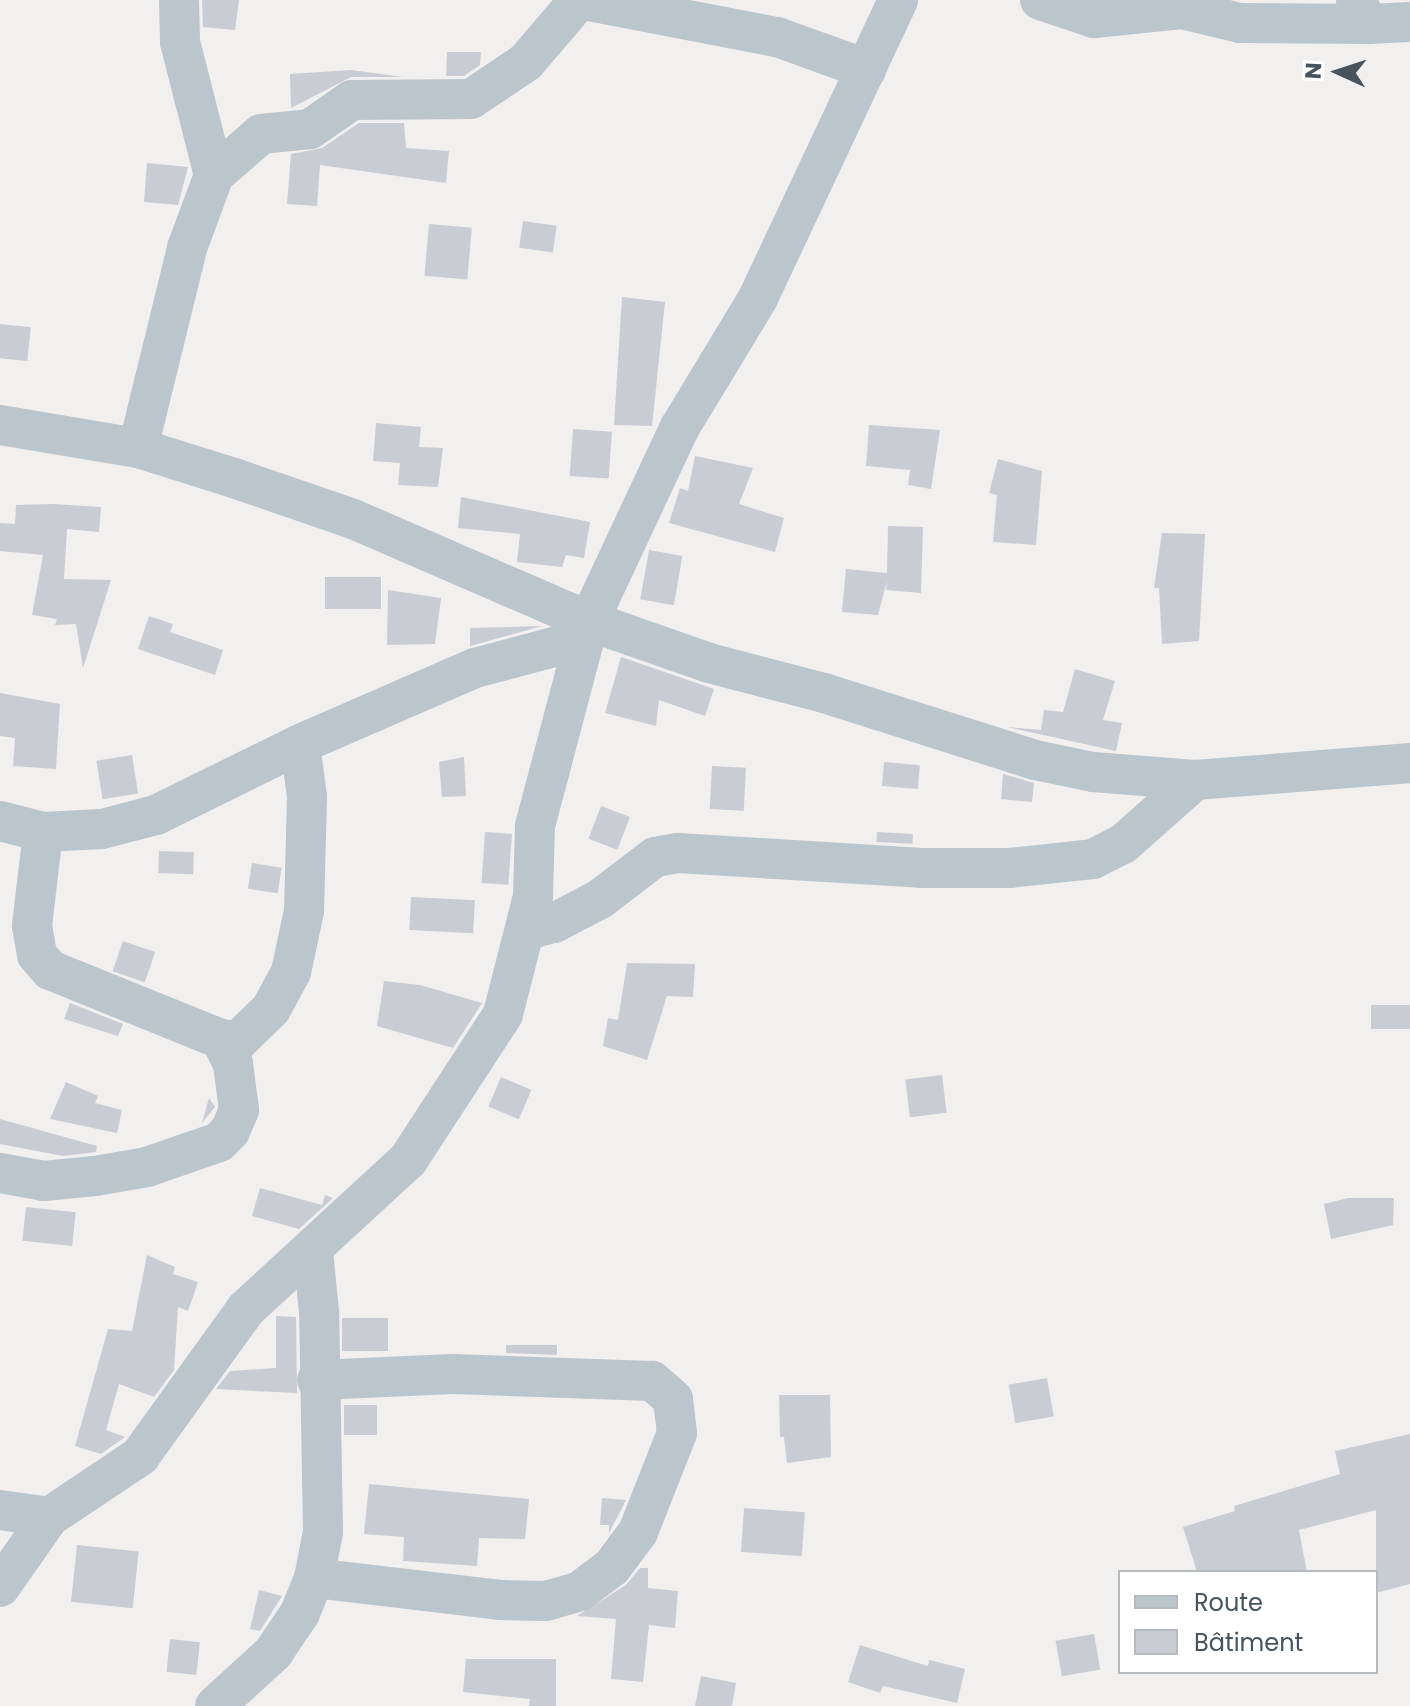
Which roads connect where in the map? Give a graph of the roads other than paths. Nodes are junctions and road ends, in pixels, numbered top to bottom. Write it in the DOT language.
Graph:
graph roads {
  1 [pos="179,0"];
  2 [pos="582,0"];
  3 [pos="898,0"];
  4 [pos="1040,0"];
  5 [pos="1179,5"];
  6 [pos="1362,12"];
  7 [pos="1410,22"];
  8 [pos="866,69"];
  9 [pos="214,175"];
  10 [pos="0,425"];
  11 [pos="138,448"];
  12 [pos="587,630"];
  13 [pos="300,744"];
  14 [pos="1410,763"];
  15 [pos="1195,780"];
  16 [pos="0,821"];
  17 [pos="43,832"];
  18 [pos="527,930"];
  19 [pos="221,1039"];
  20 [pos="0,1173"];
  21 [pos="313,1251"];
  22 [pos="317,1380"];
  23 [pos="0,1510"];
  24 [pos="49,1517"];
  25 [pos="314,1578"];
  26 [pos="0,1587"];
  27 [pos="215,1706"];
  1 -- 9 [label="street"];
  2 -- 8 [label="street"];
  2 -- 9 [label="street"];
  3 -- 8 [label="street"];
  4 -- 5 [label="street"];
  5 -- 6 [label="street"];
  6 -- 7 [label="street"];
  8 -- 12 [label="street"];
  9 -- 11 [label="street"];
  10 -- 11 [label="street"];
  11 -- 12 [label="street"];
  12 -- 13 [label="street"];
  12 -- 15 [label="street"];
  12 -- 18 [label="street"];
  13 -- 17 [label="street"];
  13 -- 19 [label="street"];
  14 -- 15 [label="street"];
  15 -- 18 [label="street"];
  16 -- 17 [label="street"];
  17 -- 19 [label="street"];
  18 -- 21 [label="street"];
  19 -- 20 [label="street"];
  21 -- 22 [label="street"];
  21 -- 24 [label="street"];
  22 -- 25 [label="street"];
  22 -- 25 [label="street"];
  23 -- 24 [label="street"];
  24 -- 26 [label="street"];
  25 -- 27 [label="street"];
}
